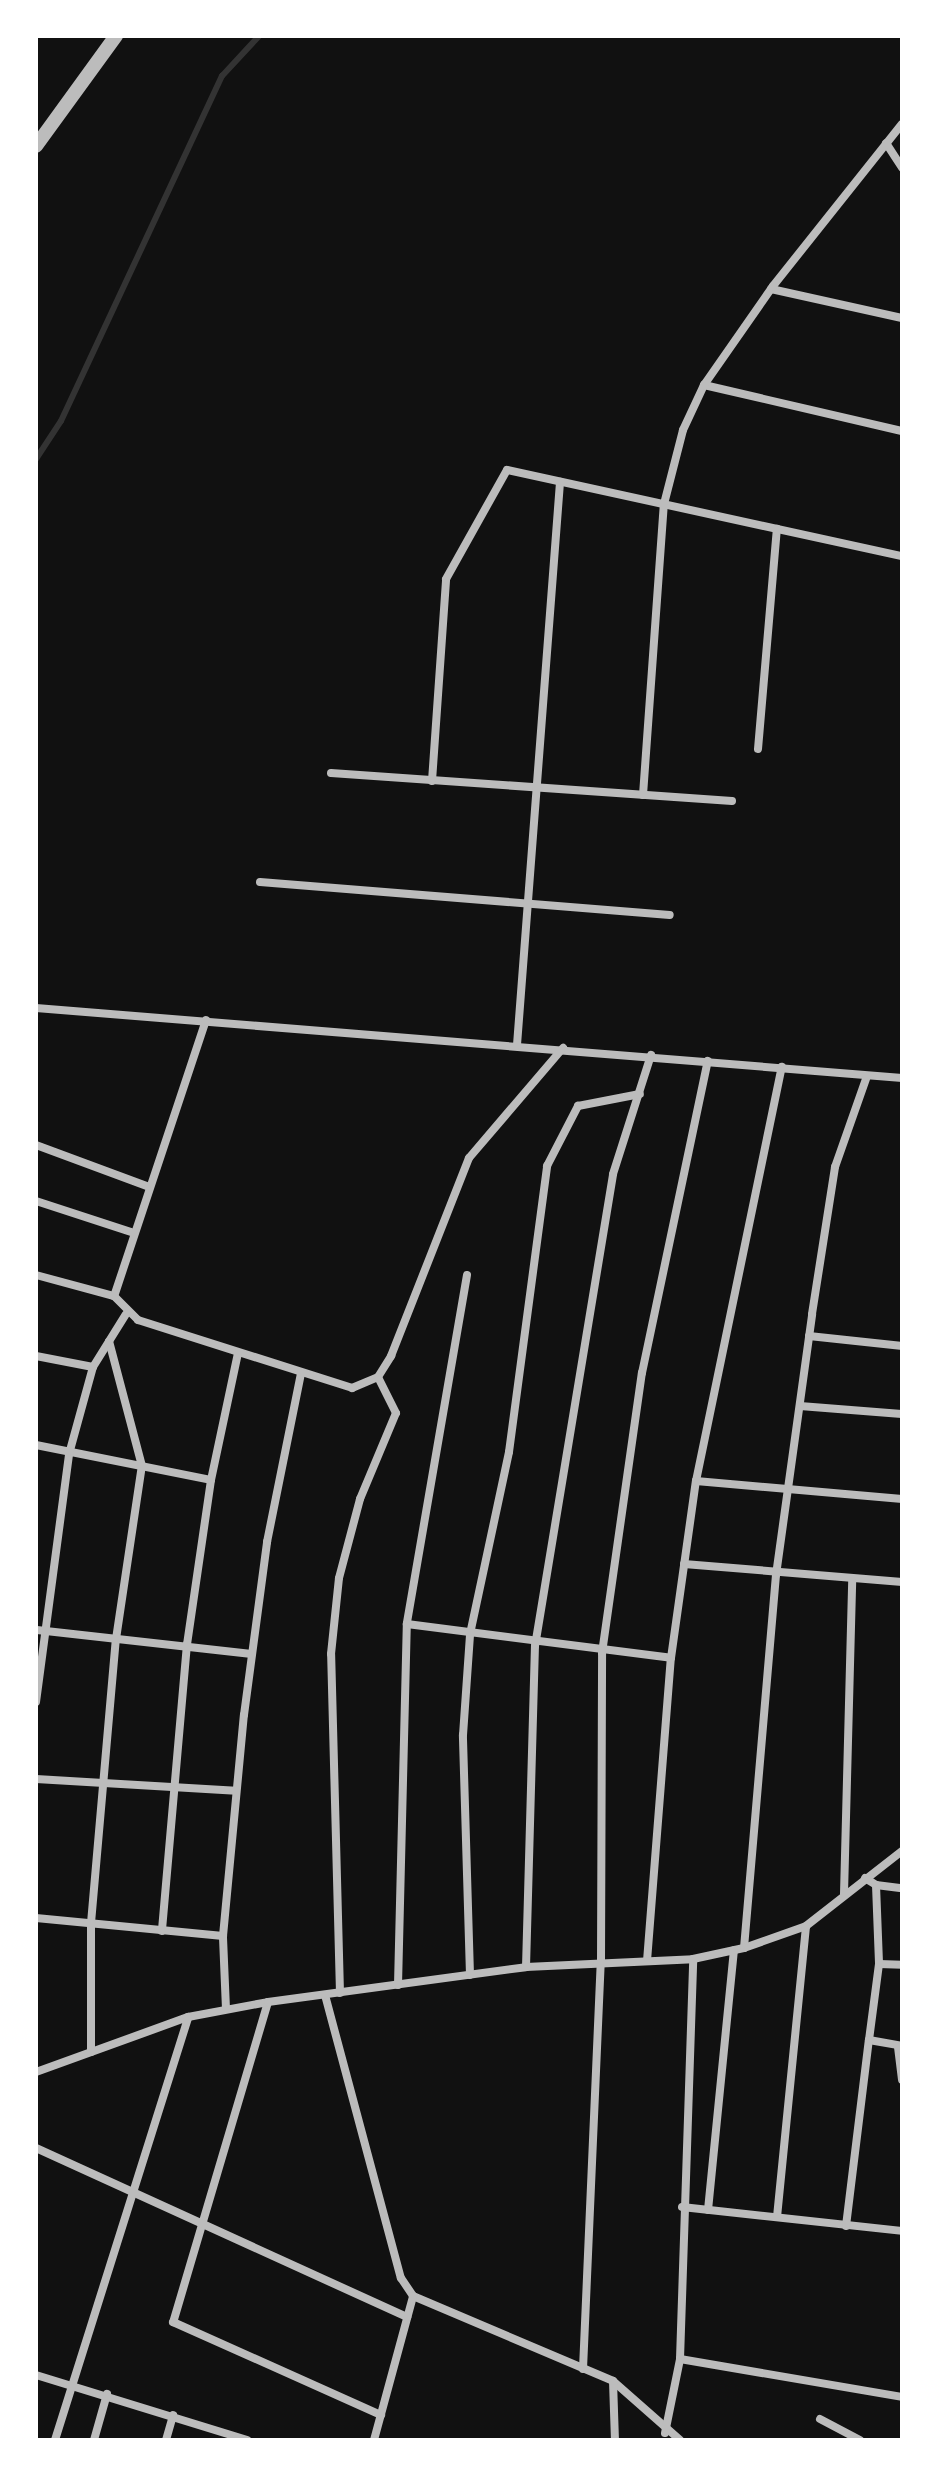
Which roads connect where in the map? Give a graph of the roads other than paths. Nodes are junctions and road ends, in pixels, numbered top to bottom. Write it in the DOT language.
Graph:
graph roads {
  1 [pos="116,36"];
  2 [pos="902,124"];
  3 [pos="886,143"];
  4 [pos="36,146"];
  5 [pos="902,168"];
  6 [pos="771,289"];
  7 [pos="902,318"];
  8 [pos="704,385"];
  9 [pos="902,431"];
  10 [pos="560,482"];
  11 [pos="664,504"];
  12 [pos="777,529"];
  13 [pos="902,556"];
  14 [pos="758,749"];
  15 [pos="331,773"];
  16 [pos="432,781"];
  17 [pos="537,788"];
  18 [pos="643,795"];
  19 [pos="732,801"];
  20 [pos="260,882"];
  21 [pos="528,905"];
  22 [pos="670,915"];
  23 [pos="36,1008"];
  24 [pos="206,1020"];
  25 [pos="517,1045"];
  26 [pos="563,1048"];
  27 [pos="651,1055"];
  28 [pos="708,1061"];
  29 [pos="782,1067"];
  30 [pos="867,1076"];
  31 [pos="902,1078"];
  32 [pos="640,1094"];
  33 [pos="36,1145"];
  34 [pos="147,1186"];
  35 [pos="36,1201"];
  36 [pos="131,1232"];
  37 [pos="36,1275"];
  38 [pos="467,1275"];
  39 [pos="114,1296"];
  40 [pos="126,1314"];
  41 [pos="809,1336"];
  42 [pos="109,1341"];
  43 [pos="902,1346"];
  44 [pos="238,1353"];
  45 [pos="36,1356"];
  46 [pos="93,1367"];
  47 [pos="301,1373"];
  48 [pos="378,1377"];
  49 [pos="800,1406"];
  50 [pos="902,1414"];
  51 [pos="36,1445"];
  52 [pos="69,1454"];
  53 [pos="142,1466"];
  54 [pos="211,1480"];
  55 [pos="696,1481"];
  56 [pos="790,1492"];
  57 [pos="902,1499"];
  58 [pos="684,1564"];
  59 [pos="776,1575"];
  60 [pos="852,1581"];
  61 [pos="902,1582"];
  62 [pos="407,1624"];
  63 [pos="38,1631"];
  64 [pos="470,1634"];
  65 [pos="116,1639"];
  66 [pos="187,1644"];
  67 [pos="535,1646"];
  68 [pos="602,1653"];
  69 [pos="252,1654"];
  70 [pos="671,1658"];
  71 [pos="36,1702"];
  72 [pos="36,1779"];
  73 [pos="104,1785"];
  74 [pos="174,1786"];
  75 [pos="236,1791"];
  76 [pos="902,1851"];
  77 [pos="865,1878"];
  78 [pos="876,1885"];
  79 [pos="902,1888"];
  80 [pos="844,1894"];
  81 [pos="36,1918"];
  82 [pos="91,1923"];
  83 [pos="806,1926"];
  84 [pos="162,1931"];
  85 [pos="223,1936"];
  86 [pos="739,1949"];
  87 [pos="693,1959"];
  88 [pos="647,1961"];
  89 [pos="601,1963"];
  90 [pos="879,1964"];
  91 [pos="902,1965"];
  92 [pos="526,1967"];
  93 [pos="470,1975"];
  94 [pos="398,1985"];
  95 [pos="340,1993"];
  96 [pos="325,1995"];
  97 [pos="268,2002"];
  98 [pos="226,2009"];
  99 [pos="188,2017"];
  100 [pos="869,2040"];
  101 [pos="900,2047"];
  102 [pos="91,2052"];
  103 [pos="36,2072"];
  104 [pos="902,2080"];
  105 [pos="36,2148"];
  106 [pos="132,2190"];
  107 [pos="682,2207"];
  108 [pos="708,2210"];
  109 [pos="777,2217"];
  110 [pos="201,2223"];
  111 [pos="846,2226"];
  112 [pos="902,2231"];
  113 [pos="413,2296"];
  114 [pos="407,2317"];
  115 [pos="680,2359"];
  116 [pos="583,2369"];
  117 [pos="36,2375"];
  118 [pos="613,2381"];
  119 [pos="72,2384"];
  120 [pos="107,2394"];
  121 [pos="902,2397"];
  122 [pos="173,2415"];
  123 [pos="381,2415"];
  124 [pos="820,2419"];
  125 [pos="665,2433"];
  126 [pos="55,2440"];
  127 [pos="94,2440"];
  128 [pos="166,2440"];
  129 [pos="247,2440"];
  130 [pos="374,2440"];
  131 [pos="615,2440"];
  132 [pos="680,2440"];
  133 [pos="860,2440"];
  1 -- 4 [label="street"];
  2 -- 3 [label="street"];
  3 -- 5 [label="street"];
  3 -- 6 [label="street"];
  6 -- 7 [label="street"];
  6 -- 8 [label="street"];
  8 -- 9 [label="street"];
  8 -- 11 [label="street"];
  10 -- 11 [label="street"];
  10 -- 16 [label="street"];
  10 -- 17 [label="street"];
  11 -- 12 [label="street"];
  11 -- 18 [label="street"];
  12 -- 13 [label="street"];
  12 -- 14 [label="street"];
  15 -- 16 [label="street"];
  16 -- 17 [label="street"];
  17 -- 18 [label="street"];
  17 -- 21 [label="street"];
  18 -- 19 [label="street"];
  20 -- 21 [label="street"];
  21 -- 22 [label="street"];
  21 -- 25 [label="street"];
  23 -- 24 [label="street"];
  24 -- 25 [label="street"];
  24 -- 34 [label="street"];
  25 -- 26 [label="street"];
  26 -- 27 [label="street"];
  26 -- 48 [label="street"];
  27 -- 28 [label="street"];
  27 -- 32 [label="street"];
  28 -- 29 [label="street"];
  28 -- 68 [label="street"];
  29 -- 30 [label="street"];
  29 -- 55 [label="street"];
  30 -- 31 [label="street"];
  30 -- 41 [label="street"];
  32 -- 64 [label="street"];
  32 -- 67 [label="street"];
  33 -- 34 [label="street"];
  34 -- 36 [label="street"];
  35 -- 36 [label="street"];
  36 -- 39 [label="street"];
  37 -- 39 [label="street"];
  38 -- 62 [label="street"];
  39 -- 40 [label="street"];
  40 -- 42 [label="street"];
  40 -- 44 [label="street"];
  41 -- 43 [label="street"];
  41 -- 49 [label="street"];
  42 -- 46 [label="street"];
  42 -- 53 [label="street"];
  44 -- 47 [label="street"];
  44 -- 54 [label="street"];
  45 -- 46 [label="street"];
  46 -- 52 [label="street"];
  47 -- 48 [label="street"];
  47 -- 69 [label="street"];
  48 -- 95 [label="street"];
  49 -- 50 [label="street"];
  49 -- 56 [label="street"];
  51 -- 52 [label="street"];
  52 -- 53 [label="street"];
  52 -- 63 [label="street"];
  53 -- 54 [label="street"];
  53 -- 65 [label="street"];
  54 -- 66 [label="street"];
  55 -- 56 [label="street"];
  55 -- 58 [label="street"];
  56 -- 57 [label="street"];
  56 -- 59 [label="street"];
  58 -- 59 [label="street"];
  58 -- 70 [label="street"];
  59 -- 60 [label="street"];
  59 -- 86 [label="street"];
  60 -- 61 [label="street"];
  60 -- 80 [label="street"];
  62 -- 64 [label="street"];
  62 -- 94 [label="street"];
  63 -- 65 [label="street"];
  63 -- 71 [label="street"];
  64 -- 67 [label="street"];
  64 -- 93 [label="street"];
  65 -- 66 [label="street"];
  65 -- 73 [label="street"];
  66 -- 69 [label="street"];
  66 -- 74 [label="street"];
  67 -- 68 [label="street"];
  67 -- 92 [label="street"];
  68 -- 70 [label="street"];
  68 -- 89 [label="street"];
  69 -- 75 [label="street"];
  70 -- 88 [label="street"];
  72 -- 73 [label="street"];
  73 -- 74 [label="street"];
  73 -- 82 [label="street"];
  74 -- 75 [label="street"];
  74 -- 84 [label="street"];
  75 -- 85 [label="street"];
  76 -- 77 [label="street"];
  77 -- 78 [label="street"];
  77 -- 80 [label="street"];
  78 -- 79 [label="street"];
  78 -- 90 [label="street"];
  80 -- 83 [label="street"];
  81 -- 82 [label="street"];
  82 -- 84 [label="street"];
  82 -- 102 [label="street"];
  83 -- 86 [label="street"];
  83 -- 109 [label="street"];
  84 -- 85 [label="street"];
  85 -- 98 [label="street"];
  86 -- 87 [label="street"];
  86 -- 108 [label="street"];
  87 -- 88 [label="street"];
  87 -- 107 [label="street"];
  88 -- 89 [label="street"];
  89 -- 92 [label="street"];
  89 -- 116 [label="street"];
  90 -- 91 [label="street"];
  90 -- 100 [label="street"];
  92 -- 93 [label="street"];
  93 -- 94 [label="street"];
  94 -- 95 [label="street"];
  95 -- 96 [label="street"];
  96 -- 97 [label="street"];
  96 -- 113 [label="street"];
  97 -- 98 [label="street"];
  97 -- 110 [label="street"];
  98 -- 99 [label="street"];
  99 -- 102 [label="street"];
  99 -- 106 [label="street"];
  100 -- 101 [label="street"];
  100 -- 111 [label="street"];
  101 -- 104 [label="street"];
  102 -- 103 [label="street"];
  105 -- 106 [label="street"];
  106 -- 110 [label="street"];
  106 -- 119 [label="street"];
  107 -- 108 [label="street"];
  107 -- 115 [label="street"];
  108 -- 109 [label="street"];
  109 -- 111 [label="street"];
  110 -- 114 [label="street"];
  110 -- 123 [label="street"];
  111 -- 112 [label="street"];
  113 -- 114 [label="street"];
  113 -- 116 [label="street"];
  114 -- 123 [label="street"];
  115 -- 121 [label="street"];
  115 -- 125 [label="street"];
  116 -- 118 [label="street"];
  117 -- 119 [label="street"];
  118 -- 125 [label="street"];
  118 -- 131 [label="street"];
  119 -- 120 [label="street"];
  119 -- 126 [label="street"];
  120 -- 122 [label="street"];
  120 -- 127 [label="street"];
  122 -- 128 [label="street"];
  122 -- 129 [label="street"];
  123 -- 130 [label="street"];
  124 -- 133 [label="street"];
  125 -- 132 [label="street"];
}
